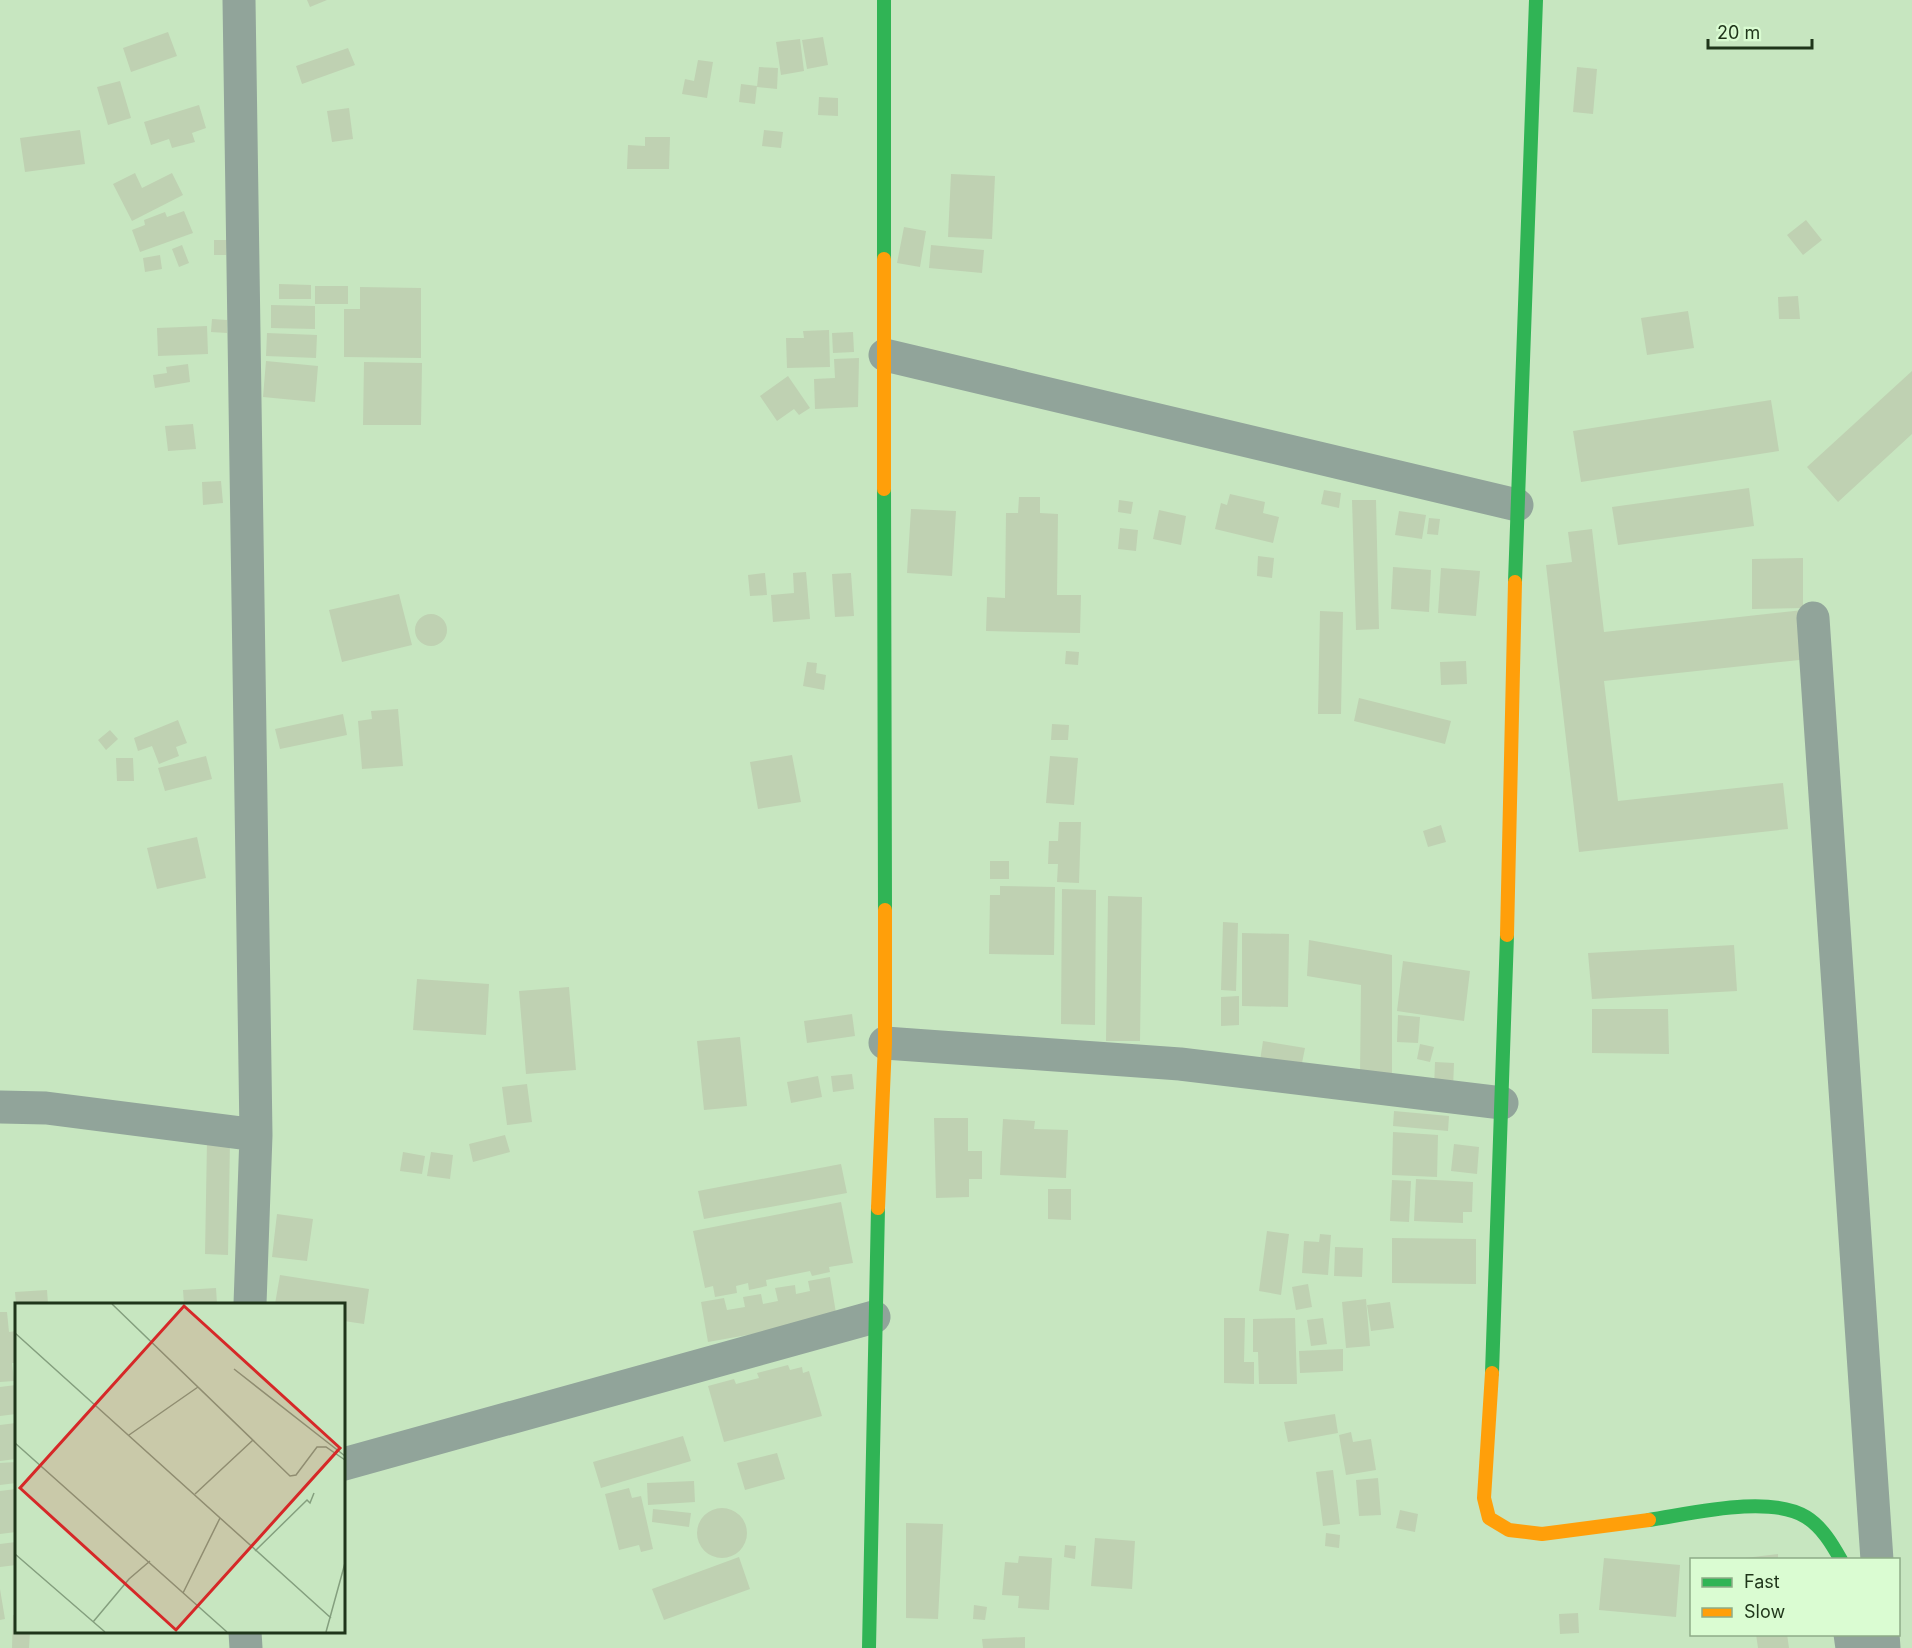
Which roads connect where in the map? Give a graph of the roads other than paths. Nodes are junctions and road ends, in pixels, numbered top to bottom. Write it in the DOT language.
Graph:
graph roads {
  1 [pos="239,0"];
  2 [pos="884,0"];
  3 [pos="1536,0"];
  4 [pos="885,355"];
  5 [pos="1517,505"];
  6 [pos="1814,618"];
  7 [pos="885,1043"];
  8 [pos="1502,1103"];
  9 [pos="0,1107"];
  10 [pos="256,1136"];
  11 [pos="250,1303"];
  12 [pos="874,1317"];
  13 [pos="345,1464"];
  14 [pos="1840,1558"];
  15 [pos="1877,1558"];
  16 [pos="245,1633"];
  17 [pos="246,1648"];
  18 [pos="869,1648"];
  1 -- 10 [label="street"];
  2 -- 4 [label="street"];
  3 -- 5 [label="street"];
  4 -- 5 [label="street"];
  4 -- 7 [label="street"];
  5 -- 8 [label="street"];
  6 -- 15 [label="street"];
  7 -- 8 [label="street"];
  7 -- 12 [label="street"];
  8 -- 14 [label="street"];
  9 -- 10 [label="street"];
  10 -- 11 [label="street"];
  12 -- 13 [label="street"];
  12 -- 18 [label="street"];
  16 -- 17 [label="street"];
}
